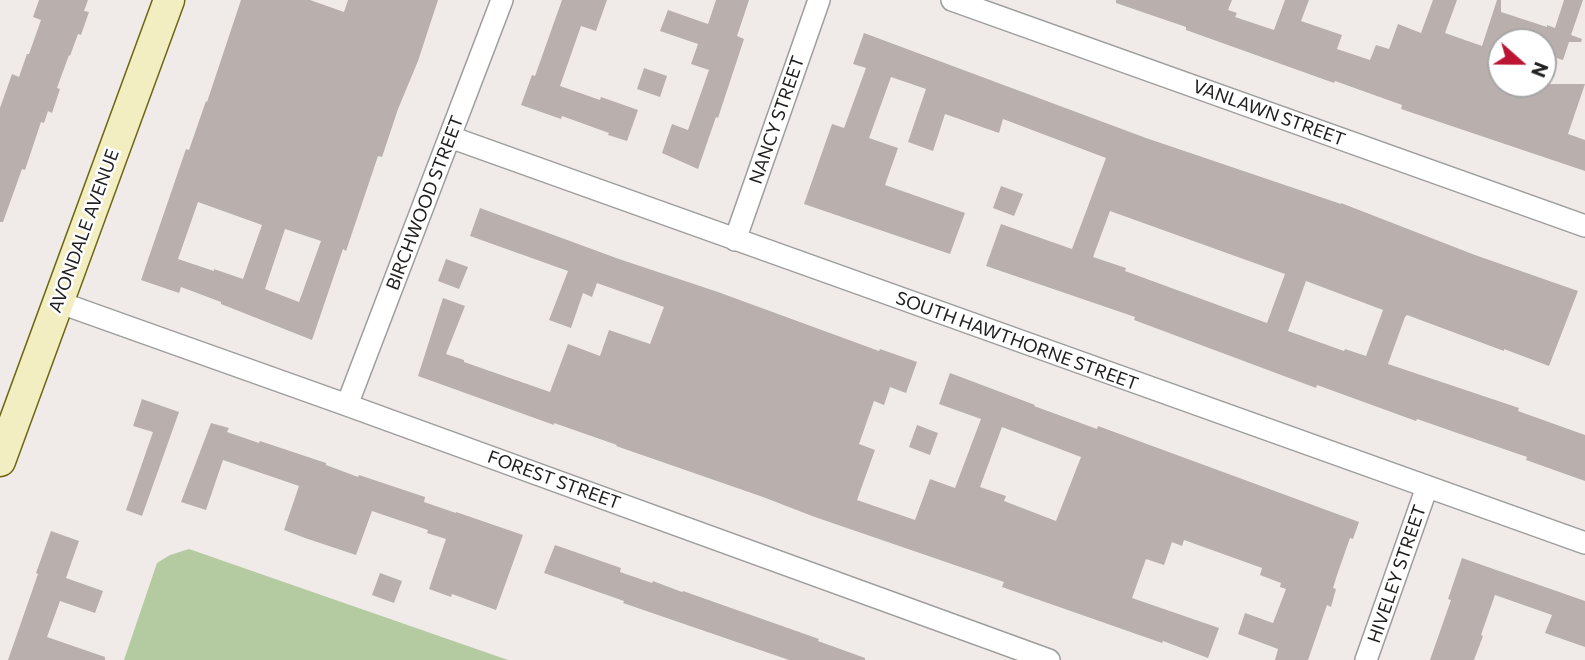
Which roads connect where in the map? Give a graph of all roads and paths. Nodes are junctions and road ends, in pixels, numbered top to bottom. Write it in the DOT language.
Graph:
graph roads {
  1 [pos="169,0"];
  2 [pos="502,0"];
  3 [pos="819,0"];
  4 [pos="952,0"];
  5 [pos="450,137"];
  6 [pos="1585,226"];
  7 [pos="735,240"];
  8 [pos="58,302"];
  9 [pos="347,405"];
  10 [pos="0,461"];
  11 [pos="1427,487"];
  12 [pos="1585,543"];
  13 [pos="1049,660"];
  14 [pos="1366,660"];
  1 -- 8 [label="street, AVONDALE AVENUE"];
  2 -- 5 [label="street, BIRCHWOOD STREET"];
  3 -- 7 [label="street, NANCY STREET"];
  4 -- 6 [label="street, VANLAWN STREET"];
  5 -- 7 [label="street, SOUTH HAWTHORNE STREET"];
  5 -- 9 [label="street, BIRCHWOOD STREET"];
  7 -- 11 [label="street, SOUTH HAWTHORNE STREET"];
  8 -- 9 [label="street, FOREST STREET"];
  8 -- 10 [label="street, AVONDALE AVENUE"];
  9 -- 13 [label="street, FOREST STREET"];
  11 -- 12 [label="street, SOUTH HAWTHORNE STREET"];
  11 -- 14 [label="street, HIVELEY STREET"];
}
